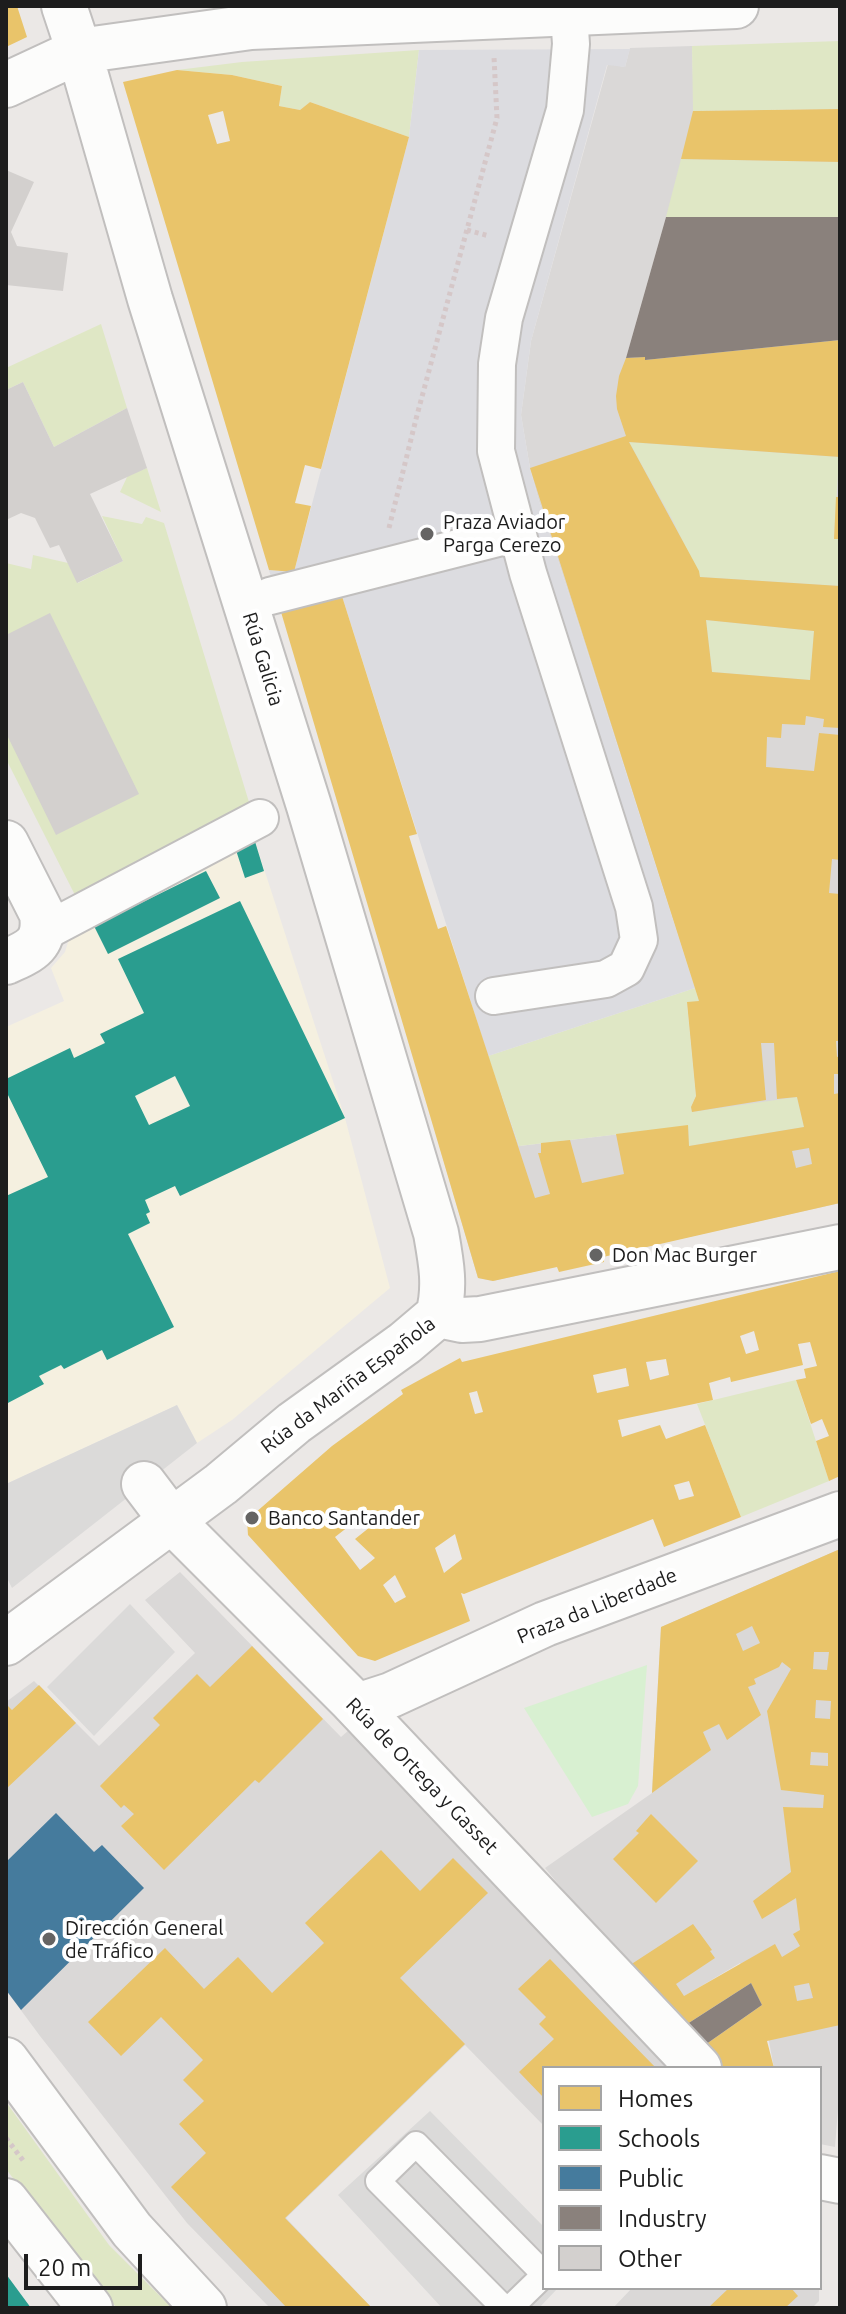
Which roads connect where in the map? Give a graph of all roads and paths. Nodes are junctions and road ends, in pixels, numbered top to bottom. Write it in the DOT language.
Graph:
graph roads {
  1 [pos="64,6"];
  2 [pos="736,6"];
  3 [pos="374,14"];
  4 [pos="569,14"];
  5 [pos="493,47"];
  6 [pos="79,51"];
  7 [pos="6,85"];
  8 [pos="517,533"];
  9 [pos="379,568"];
  10 [pos="270,596"];
  11 [pos="260,818"];
  12 [pos="6,843"];
  13 [pos="42,933"];
  14 [pos="6,962"];
  15 [pos="494,996"];
  16 [pos="840,1247"];
  17 [pos="438,1315"];
  18 [pos="144,1484"];
  19 [pos="840,1514"];
  20 [pos="172,1521"];
  21 [pos="6,1643"];
  22 [pos="357,1706"];
  23 [pos="6,2060"];
  24 [pos="697,2066"];
  25 [pos="6,2201"];
  26 [pos="542,2272"];
  27 [pos="542,2276"];
  28 [pos="90,2308"];
  29 [pos="204,2308"];
  30 [pos="504,2308"];
  31 [pos="510,2308"];
  1 -- 6 [label="street, Rúa Galicia"];
  2 -- 4 [label="street"];
  3 -- 4 [label="street"];
  3 -- 6 [label="street"];
  4 -- 8 [label="street"];
  5 -- 9 [label="path"];
  6 -- 7 [label="street"];
  6 -- 17 [label="street, Rúa Galicia"];
  8 -- 9 [label="street"];
  8 -- 15 [label="street"];
  9 -- 10 [label="street"];
  11 -- 13 [label="street"];
  12 -- 13 [label="street"];
  13 -- 14 [label="street"];
  16 -- 17 [label="street, Rúa da Mariña Española"];
  17 -- 20 [label="street, Rúa da Mariña Española"];
  18 -- 20 [label="street, Rúa de Ortega y Gasset"];
  19 -- 22 [label="street, Praza da Liberdade"];
  20 -- 21 [label="street, Rúa da Mariña Española"];
  20 -- 22 [label="street, Rúa de Ortega y Gasset"];
  22 -- 24 [label="street, Rúa de Ortega y Gasset"];
  23 -- 29 [label="street"];
  25 -- 28 [label="street"];
  26 -- 30 [label="lane"];
  27 -- 31 [label="lane"];
}
